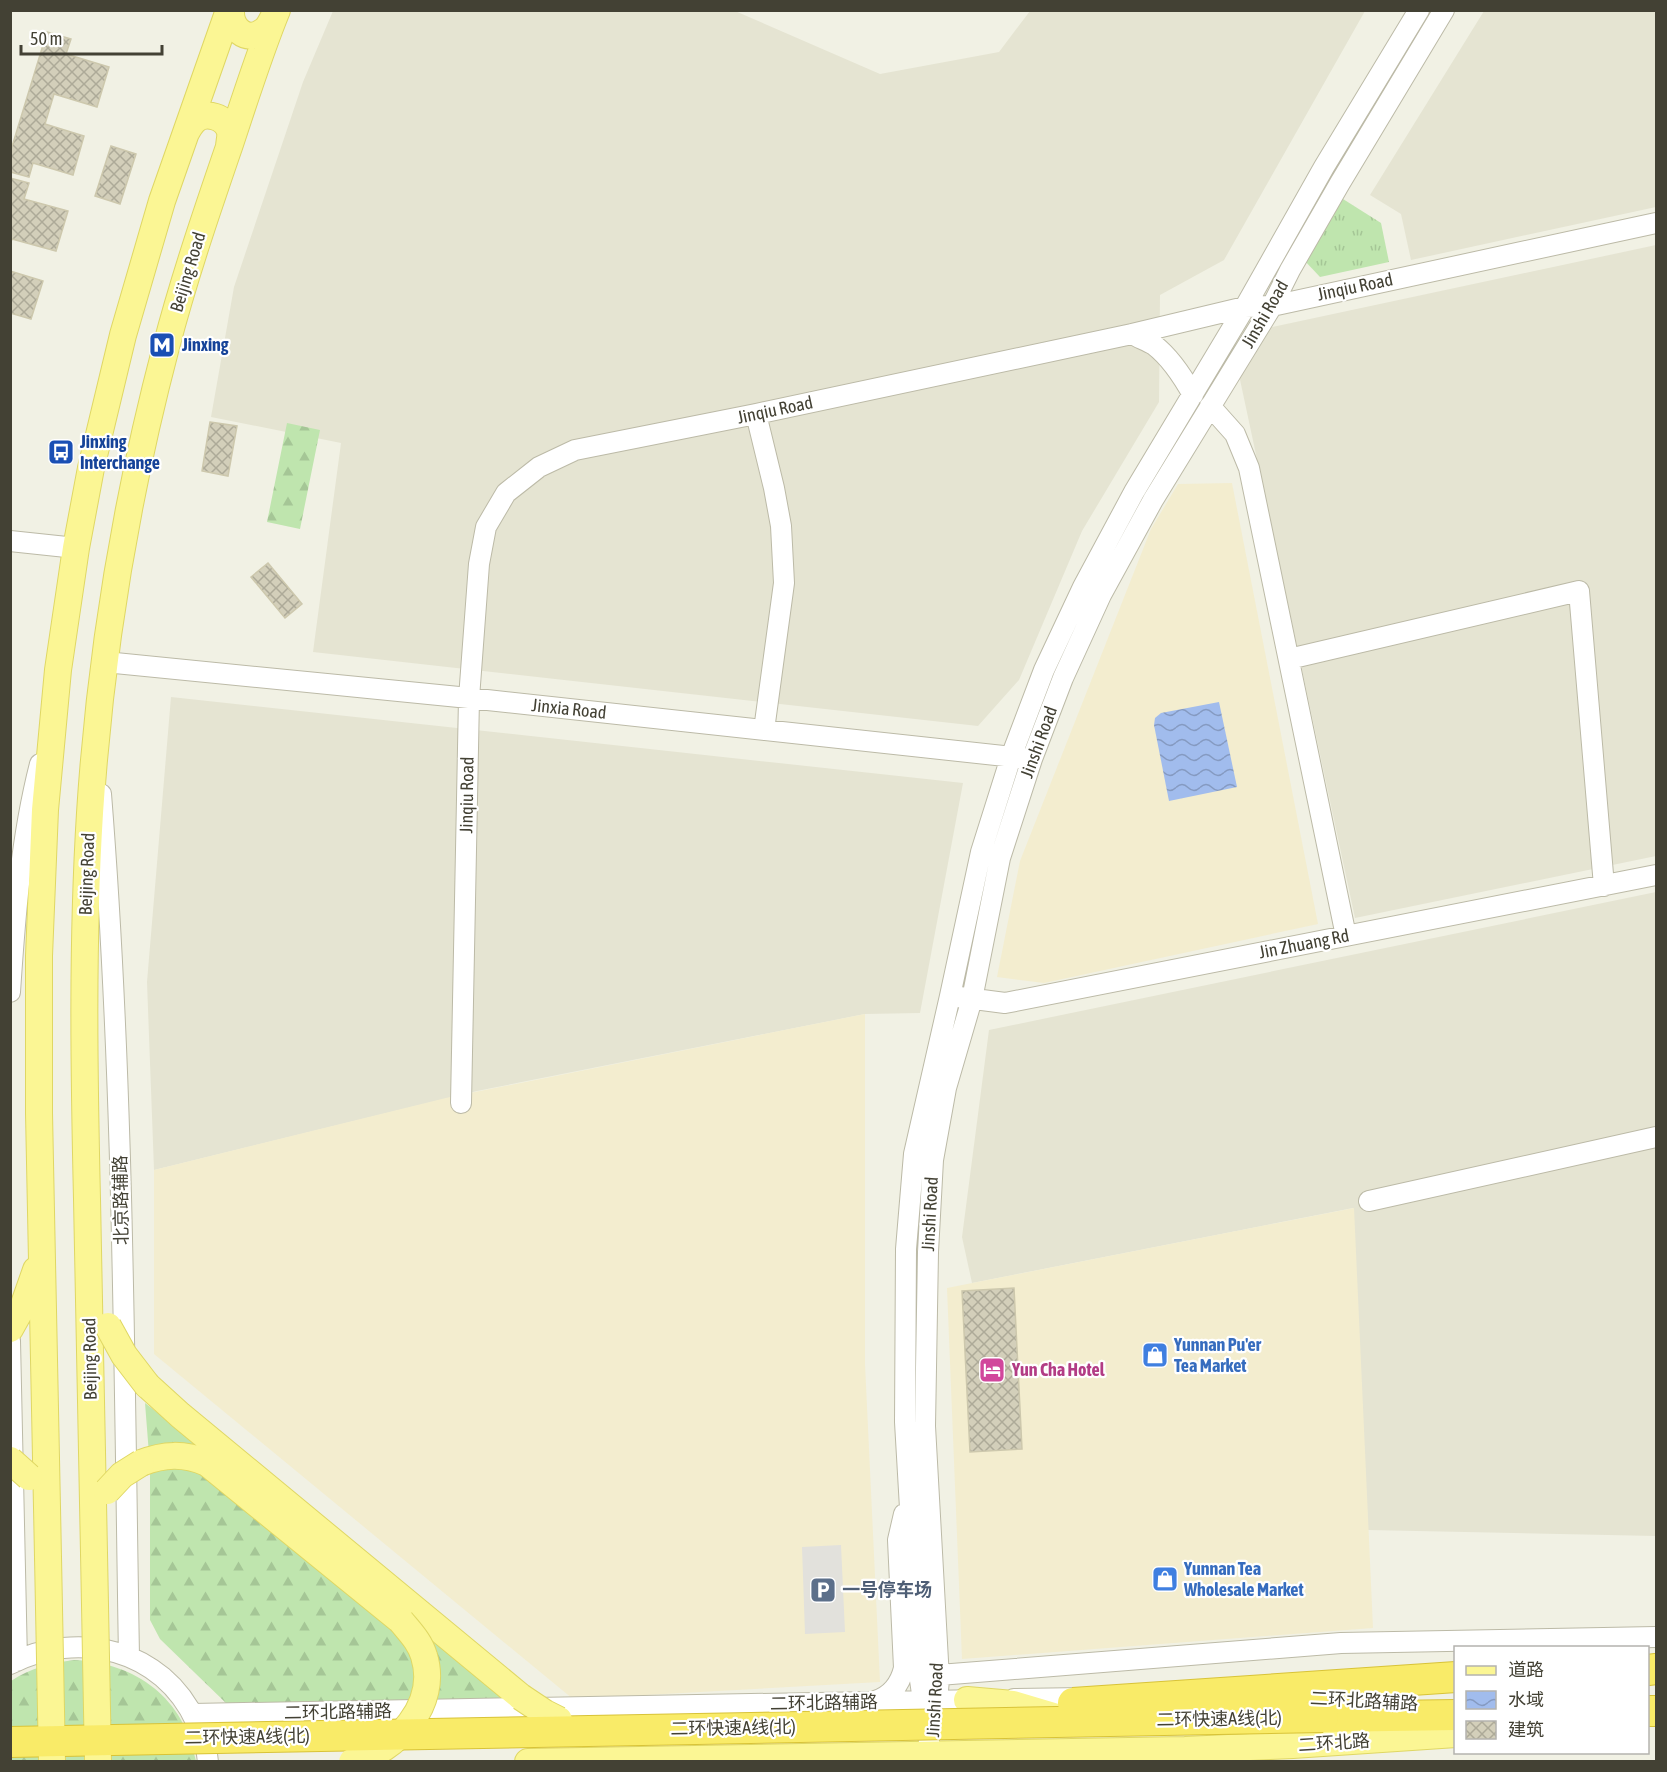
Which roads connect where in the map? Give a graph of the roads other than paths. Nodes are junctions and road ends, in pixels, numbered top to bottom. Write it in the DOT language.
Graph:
graph roads {
  1 [pos="230,10"];
  2 [pos="1419,10"];
  3 [pos="1444,10"];
  4 [pos="276,12"];
  5 [pos="186,133"];
  6 [pos="229,147"];
  7 [pos="1656,223"];
  8 [pos="1272,306"];
  9 [pos="1245,307"];
  10 [pos="1132,334"];
  11 [pos="1193,395"];
  12 [pos="1210,406"];
  13 [pos="756,414"];
  14 [pos="10,541"];
  15 [pos="76,548"];
  16 [pos="1289,659"];
  17 [pos="105,662"];
  18 [pos="469,698"];
  19 [pos="764,730"];
  20 [pos="51,739"];
  21 [pos="96,743"];
  22 [pos="1011,757"];
  23 [pos="1032,759"];
  24 [pos="1656,875"];
  25 [pos="1604,885"];
  26 [pos="1346,936"];
  27 [pos="10,992"];
  28 [pos="950,996"];
  29 [pos="972,999"];
  30 [pos="461,1103"];
  31 [pos="1656,1137"];
  32 [pos="87,1194"];
  33 [pos="42,1195"];
  34 [pos="1369,1201"];
  35 [pos="10,1329"];
  36 [pos="10,1341"];
  37 [pos="20,1469"];
  38 [pos="909,1491"];
  39 [pos="93,1528"];
  40 [pos="48,1529"];
  41 [pos="1656,1637"];
  42 [pos="129,1658"];
  43 [pos="14,1662"];
  44 [pos="939,1675"];
  45 [pos="1454,1677"];
  46 [pos="1161,1696"];
  47 [pos="967,1700"];
  48 [pos="930,1701"];
  49 [pos="871,1702"];
  50 [pos="1454,1705"];
  51 [pos="192,1713"];
  52 [pos="1454,1715"];
  53 [pos="783,1727"];
  54 [pos="1454,1734"];
  55 [pos="10,1742"];
  56 [pos="1185,1750"];
  57 [pos="932,1758"];
  58 [pos="686,1759"];
  59 [pos="52,1761"];
  60 [pos="98,1761"];
  61 [pos="208,1761"];
  62 [pos="352,1761"];
  63 [pos="528,1761"];
  1 -- 4 [label="main road"];
  1 -- 5 [label="main road"];
  2 -- 9 [label="street, Jinshi Road"];
  3 -- 8 [label="street, Jinshi Road"];
  4 -- 6 [label="main road, Beijing Road"];
  5 -- 6 [label="main road"];
  5 -- 15 [label="main road"];
  6 -- 17 [label="main road, Beijing Road"];
  7 -- 8 [label="street, Jinqiu Road"];
  8 -- 9 [label="street, Jinqiu Road"];
  8 -- 12 [label="street, Jinshi Road"];
  9 -- 10 [label="street, Jinqiu Road"];
  9 -- 11 [label="street, Jinshi Road"];
  10 -- 11 [label="street"];
  10 -- 13 [label="street, Jinqiu Road"];
  11 -- 22 [label="street, Jinshi Road"];
  12 -- 16 [label="street"];
  12 -- 23 [label="street, Jinshi Road"];
  13 -- 18 [label="street, Jinqiu Road"];
  13 -- 19 [label="street"];
  14 -- 15 [label="street"];
  15 -- 20 [label="main road"];
  16 -- 25 [label="street"];
  16 -- 26 [label="street"];
  17 -- 18 [label="street, Jinxia Road"];
  17 -- 21 [label="main road, Beijing Road"];
  18 -- 19 [label="street, Jinxia Road"];
  18 -- 30 [label="street, Jinqiu Road"];
  19 -- 22 [label="street, Jinxia Road"];
  20 -- 27 [label="street"];
  20 -- 33 [label="main road"];
  21 -- 32 [label="main road, Beijing Road"];
  21 -- 42 [label="street, 北京路辅路"];
  22 -- 23 [label="street, Jinxia Road"];
  22 -- 28 [label="street, Jinshi Road"];
  23 -- 29 [label="street, Jinshi Road"];
  24 -- 25 [label="street, Jin Zhuang Rd"];
  25 -- 26 [label="street, Jin Zhuang Rd"];
  26 -- 29 [label="street, Jin Zhuang Rd"];
  28 -- 29 [label="street, Jin Zhuang Rd"];
  28 -- 38 [label="street, Jinshi Road"];
  29 -- 44 [label="street, Jinshi Road"];
  31 -- 34 [label="street"];
  32 -- 39 [label="main road, Beijing Road"];
  32 -- 58 [label="main road, bridge"];
  33 -- 35 [label="main road"];
  33 -- 40 [label="main road"];
  36 -- 43 [label="street"];
  37 -- 40 [label="main road"];
  38 -- 48 [label="street, Jinshi Road"];
  38 -- 49 [label="street"];
  39 -- 60 [label="main road, Beijing Road, bridge"];
  39 -- 62 [label="main road, bridge"];
  40 -- 59 [label="main road, bridge"];
  41 -- 44 [label="street"];
  42 -- 43 [label="street"];
  42 -- 51 [label="street"];
  44 -- 48 [label="street, Jinshi Road"];
  45 -- 46 [label="highway, bridge"];
  46 -- 47 [label="street, 二环北路辅路"];
  46 -- 50 [label="street, 二环北路辅路"];
  46 -- 53 [label="highway, bridge"];
  47 -- 48 [label="street, 二环北路辅路"];
  47 -- 56 [label="main road"];
  48 -- 49 [label="street, 二环北路辅路"];
  48 -- 57 [label="street, Jinshi Road"];
  49 -- 51 [label="street, 二环北路辅路"];
  51 -- 61 [label="street"];
  52 -- 53 [label="highway, 二环快速A线(北), bridge"];
  53 -- 55 [label="highway, 二环快速A线(北), bridge"];
  54 -- 56 [label="main road, 二环北路"];
  56 -- 57 [label="main road, 二环北路"];
  57 -- 58 [label="main road, 二环北路"];
  58 -- 63 [label="main road, 二环北路"];
}
